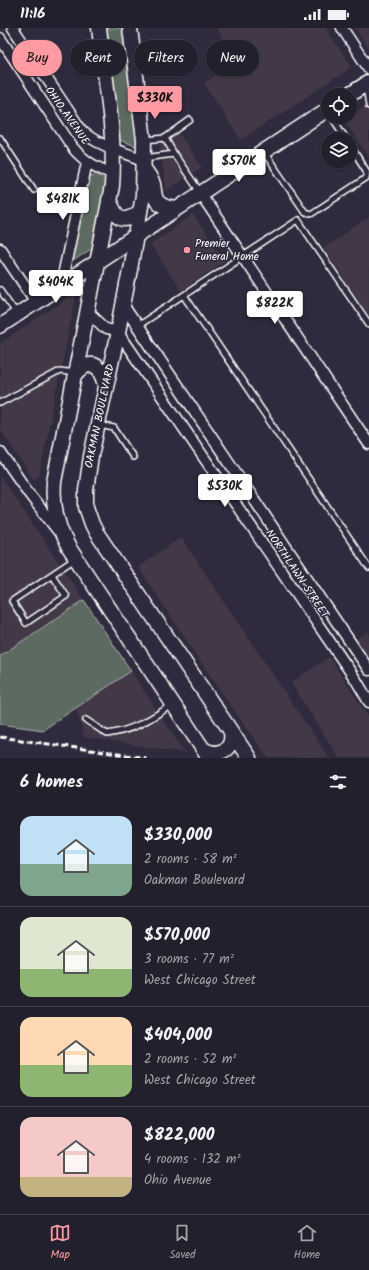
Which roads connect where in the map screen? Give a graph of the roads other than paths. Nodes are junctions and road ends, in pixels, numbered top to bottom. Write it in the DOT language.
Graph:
graph roads {
  1 [pos="14,28"];
  2 [pos="99,28"];
  3 [pos="130,28"];
  4 [pos="342,28"];
  5 [pos="0,38"];
  6 [pos="369,69"];
  7 [pos="367,89"];
  8 [pos="357,92"];
  9 [pos="369,106"];
  10 [pos="321,117"];
  11 [pos="190,120"];
  12 [pos="0,138"];
  13 [pos="165,138"];
  14 [pos="144,140"];
  15 [pos="112,148"];
  16 [pos="264,151"];
  17 [pos="174,154"];
  18 [pos="357,156"];
  19 [pos="87,162"];
  20 [pos="144,162"];
  21 [pos="113,173"];
  22 [pos="34,190"];
  23 [pos="200,193"];
  24 [pos="109,200"];
  25 [pos="176,209"];
  26 [pos="139,212"];
  27 [pos="136,236"];
  28 [pos="0,249"];
  29 [pos="242,256"];
  30 [pos="97,261"];
  31 [pos="61,285"];
  32 [pos="0,290"];
  33 [pos="184,295"];
  34 [pos="36,302"];
  35 [pos="123,306"];
  36 [pos="88,312"];
  37 [pos="17,315"];
  38 [pos="369,324"];
  39 [pos="0,326"];
  40 [pos="137,326"];
  41 [pos="118,332"];
  42 [pos="156,355"];
  43 [pos="141,366"];
  44 [pos="76,374"];
  45 [pos="106,386"];
  46 [pos="0,403"];
  47 [pos="98,425"];
  48 [pos="369,444"];
  49 [pos="0,452"];
  50 [pos="133,457"];
  51 [pos="249,492"];
  52 [pos="234,503"];
  53 [pos="62,536"];
  54 [pos="76,558"];
  55 [pos="369,568"];
  56 [pos="52,575"];
  57 [pos="369,671"];
  58 [pos="356,680"];
  59 [pos="369,702"];
  60 [pos="173,704"];
  61 [pos="86,720"];
  62 [pos="231,733"];
  63 [pos="206,754"];
  64 [pos="249,758"];
  1 -- 15 [label="street, OHIO AVENUE"];
  2 -- 15 [label="street"];
  3 -- 14 [label="street, OAKMAN BOULEVARD"];
  4 -- 6 [label="street"];
  5 -- 19 [label="street, OHIO AVENUE"];
  7 -- 8 [label="street"];
  7 -- 9 [label="lane"];
  10 -- 16 [label="street"];
  11 -- 13 [label="lane"];
  12 -- 22 [label="lane"];
  13 -- 14 [label="lane"];
  13 -- 17 [label="lane"];
  14 -- 20 [label="street, OAKMAN BOULEVARD"];
  15 -- 20 [label="street, OHIO AVENUE"];
  15 -- 21 [label="street"];
  16 -- 18 [label="lane"];
  16 -- 23 [label="street"];
  17 -- 20 [label="lane"];
  17 -- 23 [label="lane"];
  19 -- 21 [label="street, OHIO AVENUE"];
  19 -- 31 [label="street"];
  20 -- 25 [label="street"];
  20 -- 26 [label="street, OAKMAN BOULEVARD"];
  21 -- 24 [label="street"];
  23 -- 25 [label="street"];
  23 -- 29 [label="street"];
  24 -- 26 [label="street"];
  24 -- 30 [label="street"];
  25 -- 27 [label="street"];
  26 -- 27 [label="street, OAKMAN BOULEVARD"];
  27 -- 30 [label="street"];
  27 -- 35 [label="street, OAKMAN BOULEVARD"];
  28 -- 34 [label="street"];
  29 -- 33 [label="lane"];
  29 -- 38 [label="lane"];
  29 -- 48 [label="street"];
  30 -- 31 [label="street"];
  30 -- 36 [label="street"];
  31 -- 34 [label="street"];
  32 -- 37 [label="lane"];
  33 -- 40 [label="lane"];
  33 -- 55 [label="lane"];
  34 -- 37 [label="street"];
  35 -- 40 [label="street, NORTHLAWN STREET"];
  35 -- 41 [label="street, OAKMAN BOULEVARD"];
  36 -- 41 [label="street"];
  36 -- 44 [label="street"];
  37 -- 39 [label="street"];
  40 -- 42 [label="street, NORTHLAWN STREET"];
  41 -- 43 [label="street, NORTHLAWN STREET"];
  41 -- 45 [label="street, OAKMAN BOULEVARD"];
  42 -- 43 [label="street"];
  42 -- 51 [label="street, NORTHLAWN STREET"];
  43 -- 52 [label="street, NORTHLAWN STREET"];
  44 -- 45 [label="street"];
  44 -- 46 [label="lane"];
  44 -- 53 [label="street"];
  45 -- 47 [label="street, OAKMAN BOULEVARD"];
  47 -- 50 [label="lane"];
  47 -- 62 [label="street, OAKMAN BOULEVARD"];
  49 -- 53 [label="street"];
  51 -- 52 [label="street"];
  51 -- 57 [label="street, NORTHLAWN STREET"];
  52 -- 58 [label="street, NORTHLAWN STREET"];
  53 -- 54 [label="street"];
  54 -- 56 [label="lane"];
  54 -- 60 [label="street"];
  56 -- 56 [label="lane"];
  57 -- 58 [label="street"];
  58 -- 59 [label="street, NORTHLAWN STREET"];
  60 -- 61 [label="lane"];
  60 -- 63 [label="street"];
  62 -- 63 [label="street"];
  62 -- 64 [label="street, OAKMAN BOULEVARD"];
}
